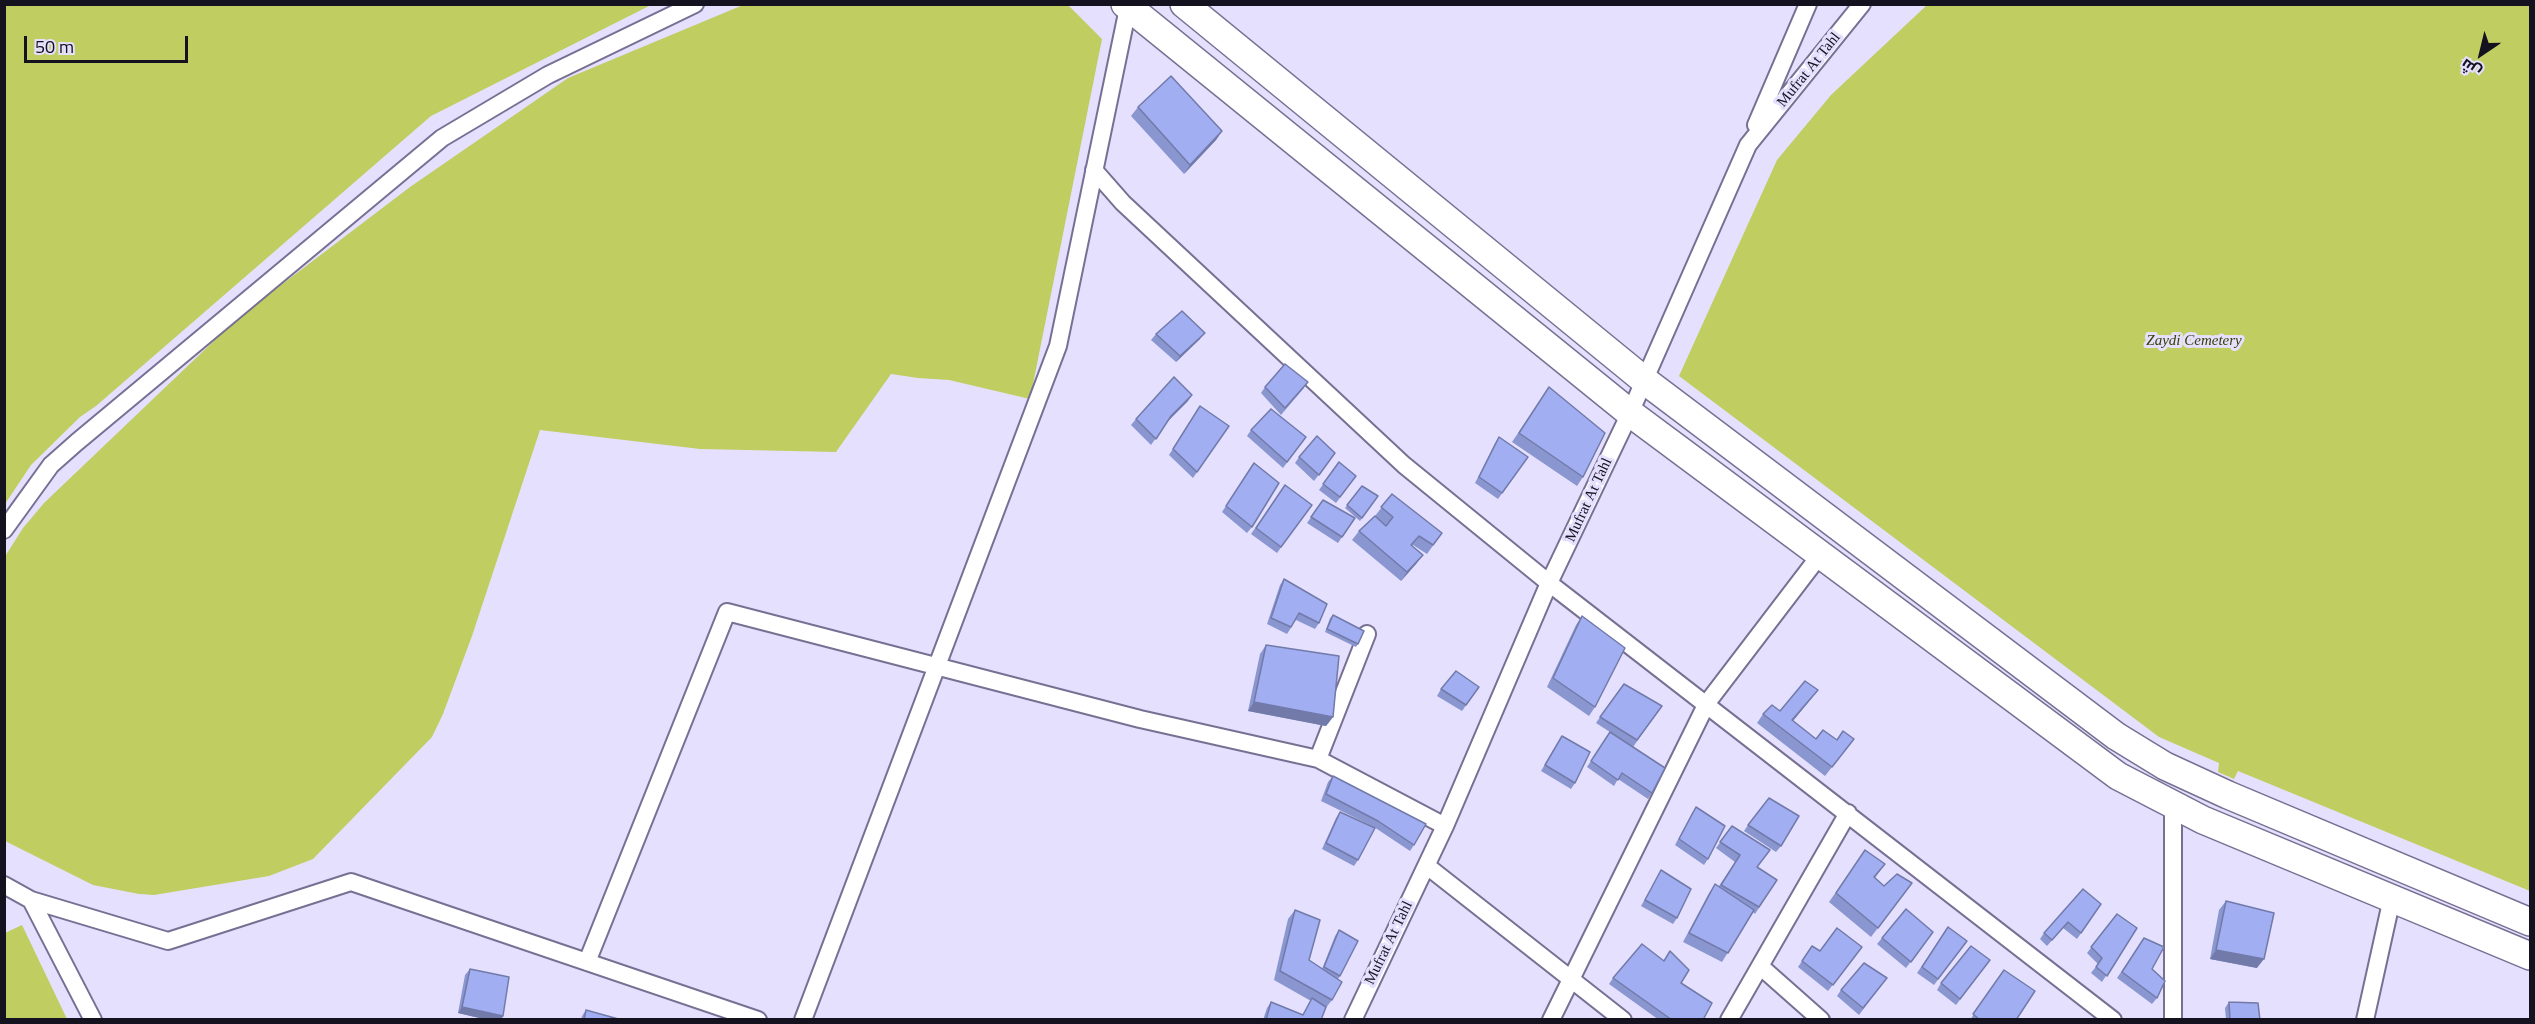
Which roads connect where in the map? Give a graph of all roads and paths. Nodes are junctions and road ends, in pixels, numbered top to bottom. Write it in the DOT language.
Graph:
graph roads {
  1 [pos="695,4"];
  2 [pos="1184,4"];
  3 [pos="1809,4"];
  4 [pos="1862,4"];
  5 [pos="1126,6"];
  6 [pos="1748,145"];
  7 [pos="1094,170"];
  8 [pos="1644,380"];
  9 [pos="1630,413"];
  10 [pos="4,530"];
  11 [pos="1820,555"];
  12 [pos="1550,583"];
  13 [pos="1367,634"];
  14 [pos="937,668"];
  15 [pos="1707,703"];
  16 [pos="1318,759"];
  17 [pos="2173,806"];
  18 [pos="1848,813"];
  19 [pos="1445,826"];
  20 [pos="1426,866"];
  21 [pos="4,885"];
  22 [pos="2392,898"];
  23 [pos="31,900"];
  24 [pos="2530,922"];
  25 [pos="2530,956"];
  26 [pos="587,962"];
  27 [pos="1760,966"];
  28 [pos="1570,978"];
  29 [pos="93,1020"];
  30 [pos="758,1020"];
  31 [pos="803,1020"];
  32 [pos="1353,1020"];
  33 [pos="1551,1020"];
  34 [pos="1623,1020"];
  35 [pos="1729,1020"];
  36 [pos="1821,1020"];
  37 [pos="2113,1020"];
  38 [pos="2173,1020"];
  39 [pos="2365,1020"];
  1 -- 10 [label="street"];
  2 -- 8 [label="main road"];
  3 -- 6 [label="street"];
  4 -- 6 [label="street, Mufrat At Tahl"];
  5 -- 7 [label="street"];
  5 -- 9 [label="main road"];
  6 -- 8 [label="street, Mufrat At Tahl"];
  7 -- 12 [label="street"];
  7 -- 14 [label="street"];
  8 -- 9 [label="street, Mufrat At Tahl"];
  8 -- 24 [label="main road"];
  9 -- 11 [label="main road"];
  9 -- 12 [label="street, Mufrat At Tahl"];
  11 -- 15 [label="street"];
  11 -- 17 [label="main road"];
  12 -- 15 [label="street"];
  12 -- 19 [label="street, Mufrat At Tahl"];
  13 -- 16 [label="street"];
  14 -- 16 [label="street"];
  14 -- 26 [label="street"];
  14 -- 31 [label="street"];
  15 -- 18 [label="street"];
  15 -- 28 [label="street"];
  16 -- 19 [label="street"];
  17 -- 22 [label="main road"];
  17 -- 38 [label="street"];
  18 -- 27 [label="street"];
  18 -- 37 [label="street"];
  19 -- 20 [label="street, Mufrat At Tahl"];
  20 -- 28 [label="street"];
  20 -- 32 [label="street, Mufrat At Tahl"];
  21 -- 23 [label="street"];
  22 -- 25 [label="main road"];
  22 -- 39 [label="street"];
  23 -- 26 [label="street"];
  23 -- 29 [label="street"];
  26 -- 30 [label="street"];
  27 -- 35 [label="street"];
  27 -- 36 [label="street"];
  28 -- 33 [label="street"];
  28 -- 34 [label="street"];
}
